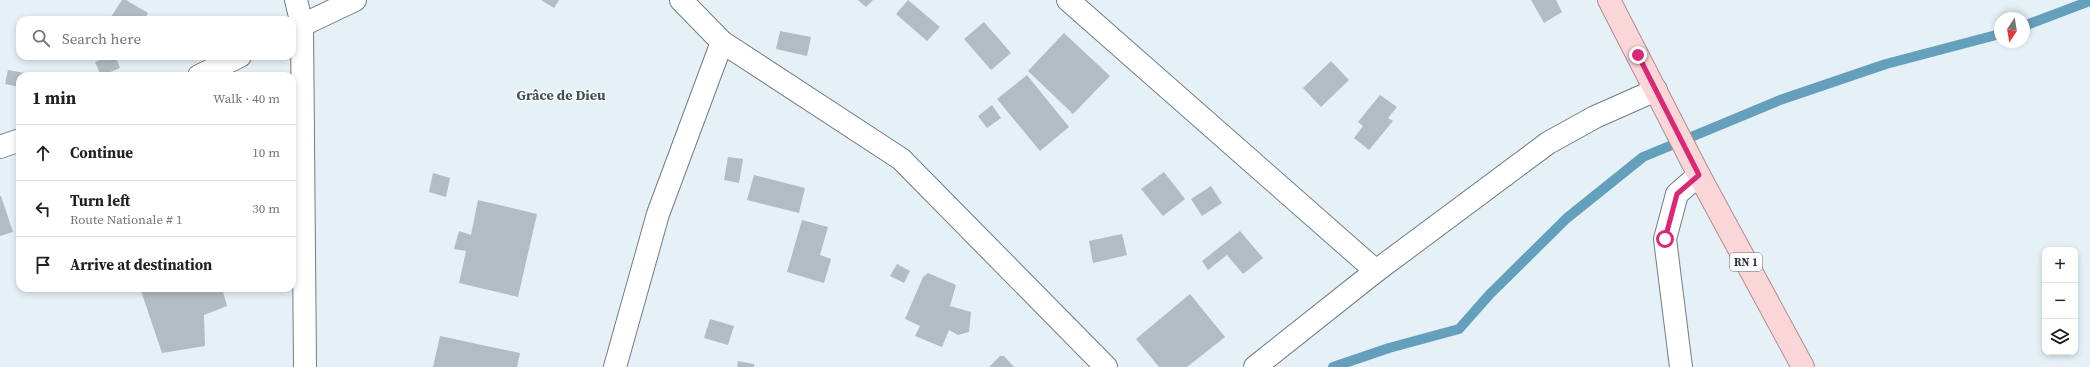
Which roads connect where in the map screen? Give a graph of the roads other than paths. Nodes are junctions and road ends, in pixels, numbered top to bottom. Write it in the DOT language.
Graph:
graph roads {
  1 [pos="296,0"];
  2 [pos="355,0"];
  3 [pos="681,0"];
  4 [pos="1068,0"];
  5 [pos="1609,0"];
  6 [pos="297,28"];
  7 [pos="722,42"];
  8 [pos="232,60"];
  9 [pos="207,72"];
  10 [pos="1659,95"];
  11 [pos="16,141"];
  12 [pos="0,147"];
  13 [pos="1695,166"];
  14 [pos="1376,271"];
  15 [pos="306,367"];
  16 [pos="615,367"];
  17 [pos="1106,367"];
  18 [pos="1255,367"];
  19 [pos="1681,367"];
  20 [pos="1802,367"];
  1 -- 6 [label="street"];
  2 -- 6 [label="street"];
  3 -- 7 [label="street"];
  4 -- 14 [label="street"];
  5 -- 10 [label="main road, RN 1"];
  6 -- 15 [label="street"];
  7 -- 16 [label="street"];
  7 -- 17 [label="street"];
  8 -- 9 [label="street"];
  10 -- 13 [label="main road, RN 1"];
  10 -- 14 [label="street"];
  11 -- 12 [label="street"];
  13 -- 19 [label="street"];
  13 -- 20 [label="main road, RN 1"];
  14 -- 18 [label="street"];
}
